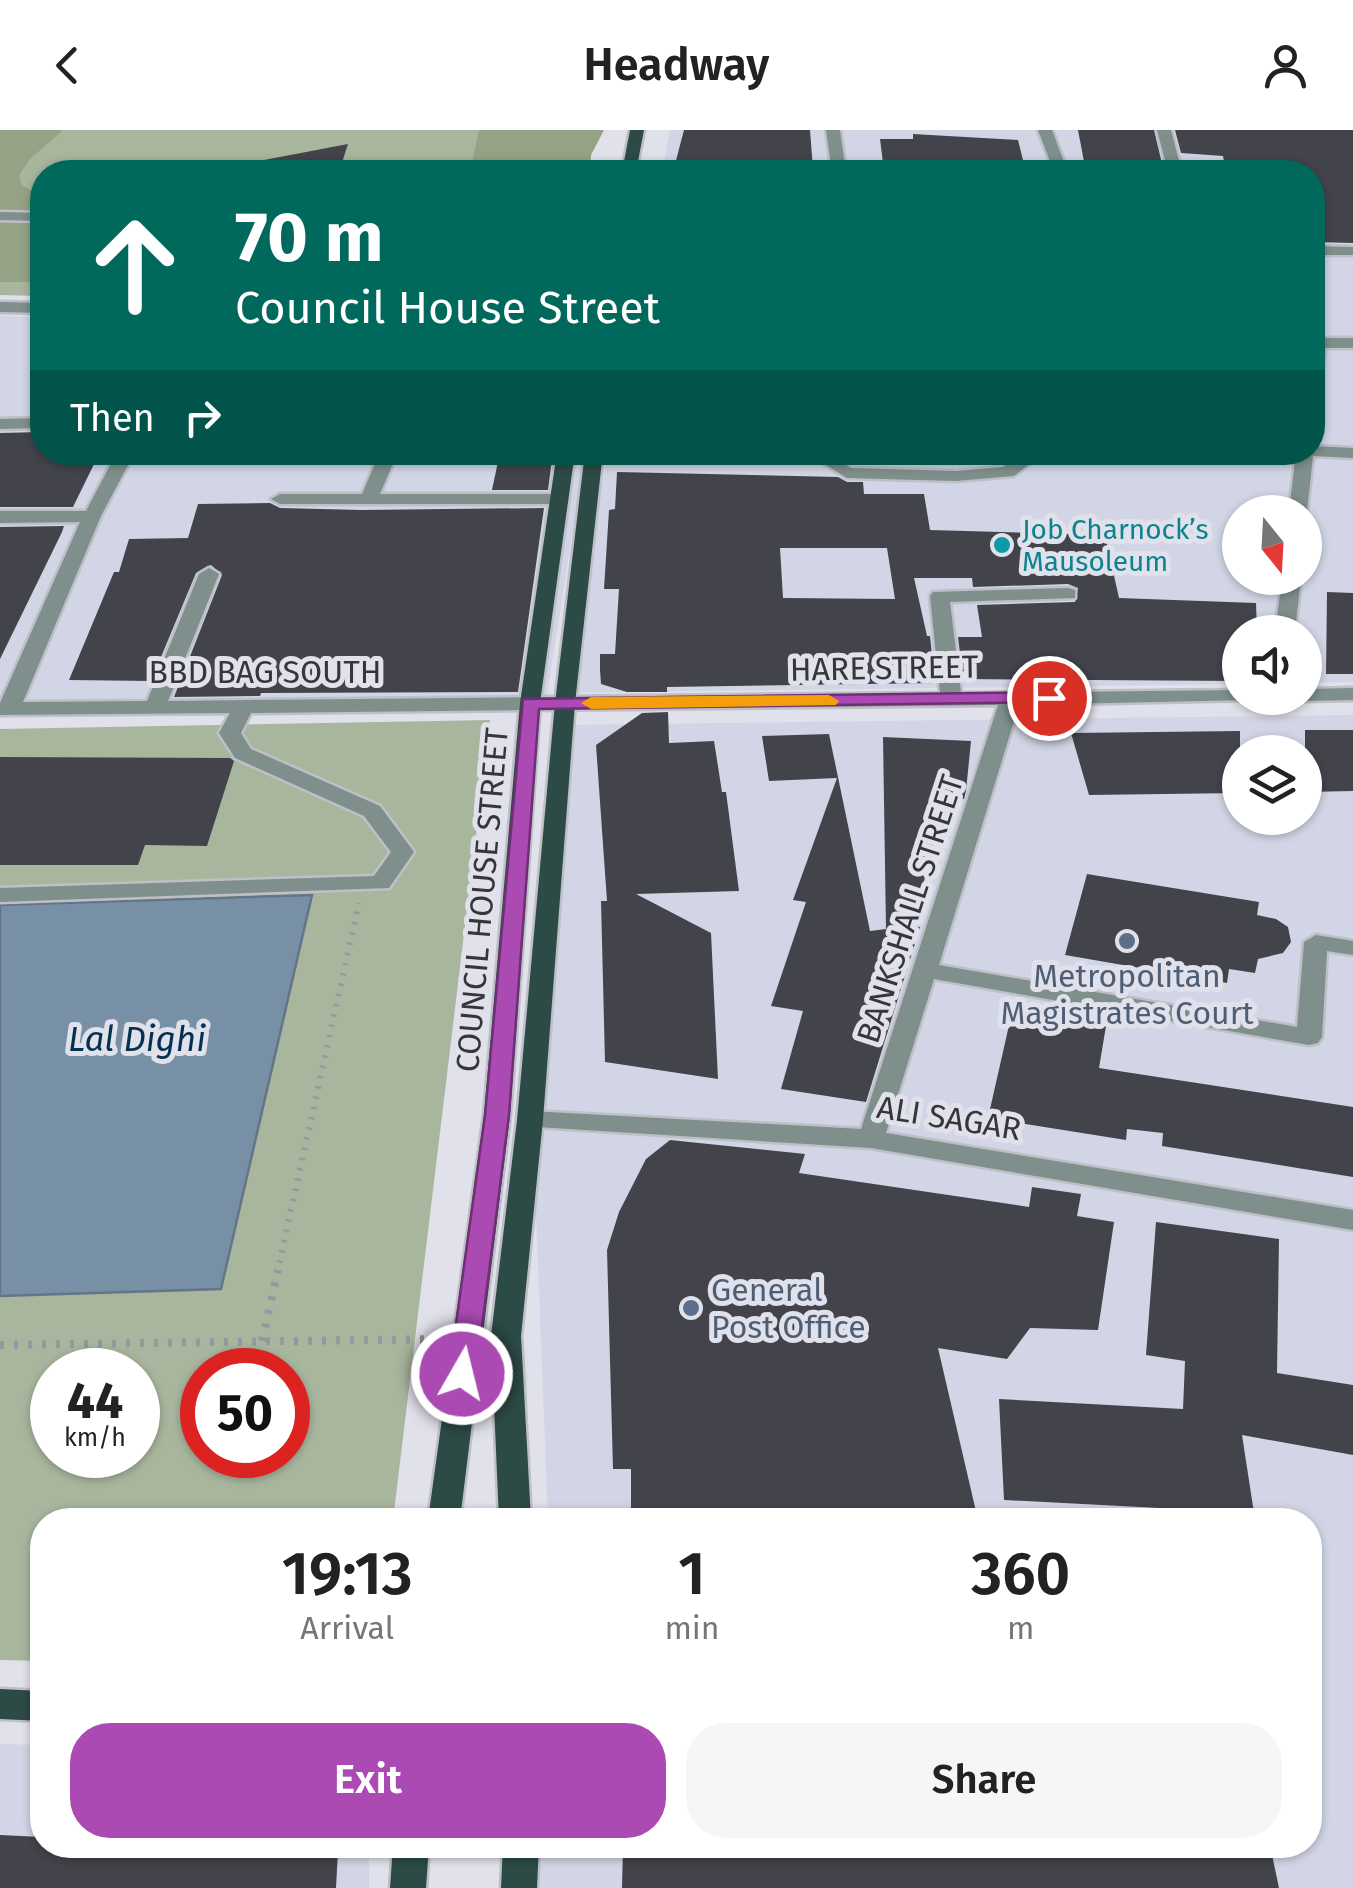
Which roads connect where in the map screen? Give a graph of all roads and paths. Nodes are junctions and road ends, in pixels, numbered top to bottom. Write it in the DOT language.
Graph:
graph roads {
  1 [pos="637,130"];
  2 [pos="833,130"];
  3 [pos="1045,130"];
  4 [pos="1164,130"];
  5 [pos="631,160"];
  6 [pos="837,160"];
  7 [pos="1056,160"];
  8 [pos="1172,160"];
  9 [pos="0,216"];
  10 [pos="30,217"];
  11 [pos="1325,250"];
  12 [pos="1353,251"];
  13 [pos="0,303"];
  14 [pos="30,304"];
  15 [pos="1325,343"];
  16 [pos="1353,343"];
  17 [pos="30,423"];
  18 [pos="0,424"];
  19 [pos="1325,452"];
  20 [pos="1353,453"];
  21 [pos="119,465"];
  22 [pos="382,465"];
  23 [pos="564,465"];
  24 [pos="592,465"];
  25 [pos="835,465"];
  26 [pos="1018,465"];
  27 [pos="1307,465"];
  28 [pos="1301,495"];
  29 [pos="368,498"];
  30 [pos="280,499"];
  31 [pos="559,500"];
  32 [pos="0,516"];
  33 [pos="92,516"];
  34 [pos="209,574"];
  35 [pos="1068,594"];
  36 [pos="1353,694"];
  37 [pos="1322,695"];
  38 [pos="1222,696"];
  39 [pos="1011,698"];
  40 [pos="952,700"];
  41 [pos="565,703"];
  42 [pos="530,704"];
  43 [pos="156,705"];
  44 [pos="244,705"];
  45 [pos="5,709"];
  46 [pos="362,891"];
  47 [pos="0,895"];
  48 [pos="1353,948"];
  49 [pos="925,970"];
  50 [pos="530,1120"];
  51 [pos="871,1139"];
  52 [pos="1353,1220"];
  53 [pos="467,1338"];
  54 [pos="262,1341"];
  55 [pos="0,1345"];
  56 [pos="446,1508"];
  57 [pos="514,1508"];
  58 [pos="0,1704"];
  59 [pos="30,1705"];
  60 [pos="409,1858"];
  61 [pos="520,1858"];
  62 [pos="408,1888"];
  63 [pos="519,1888"];
  1 -- 5 [label="main road"];
  2 -- 6 [label="street"];
  3 -- 7 [label="street"];
  4 -- 8 [label="street"];
  9 -- 10 [label="street"];
  11 -- 12 [label="street"];
  13 -- 14 [label="street"];
  15 -- 16 [label="street"];
  17 -- 18 [label="street"];
  19 -- 20 [label="street"];
  21 -- 33 [label="street"];
  22 -- 29 [label="street"];
  23 -- 31 [label="main road, COUNCIL HOUSE STREET"];
  24 -- 41 [label="main road"];
  25 -- 26 [label="street"];
  27 -- 28 [label="street"];
  29 -- 30 [label="street"];
  29 -- 31 [label="street"];
  31 -- 42 [label="main road, COUNCIL HOUSE STREET"];
  32 -- 33 [label="street"];
  33 -- 45 [label="street"];
  34 -- 43 [label="street"];
  35 -- 40 [label="street"];
  36 -- 37 [label="street"];
  38 -- 39 [label="street, HARE STREET"];
  39 -- 40 [label="street, HARE STREET"];
  39 -- 49 [label="street, BANKSHALL STREET"];
  40 -- 41 [label="street, HARE STREET"];
  41 -- 42 [label="street, HARE STREET"];
  41 -- 50 [label="main road"];
  42 -- 44 [label="street, BBD BAG SOUTH"];
  42 -- 53 [label="main road, COUNCIL HOUSE STREET"];
  43 -- 44 [label="street, BBD BAG SOUTH"];
  43 -- 45 [label="street, BBD BAG SOUTH"];
  44 -- 47 [label="street"];
  46 -- 54 [label="path"];
  48 -- 49 [label="street"];
  49 -- 51 [label="street, BANKSHALL STREET"];
  50 -- 51 [label="street, ALI SAGAR"];
  50 -- 57 [label="main road"];
  51 -- 52 [label="street, ALI SAGAR"];
  53 -- 54 [label="path"];
  53 -- 56 [label="main road, COUNCIL HOUSE STREET"];
  54 -- 55 [label="path"];
  58 -- 59 [label="main road"];
  60 -- 62 [label="main road"];
  61 -- 63 [label="main road"];
}
